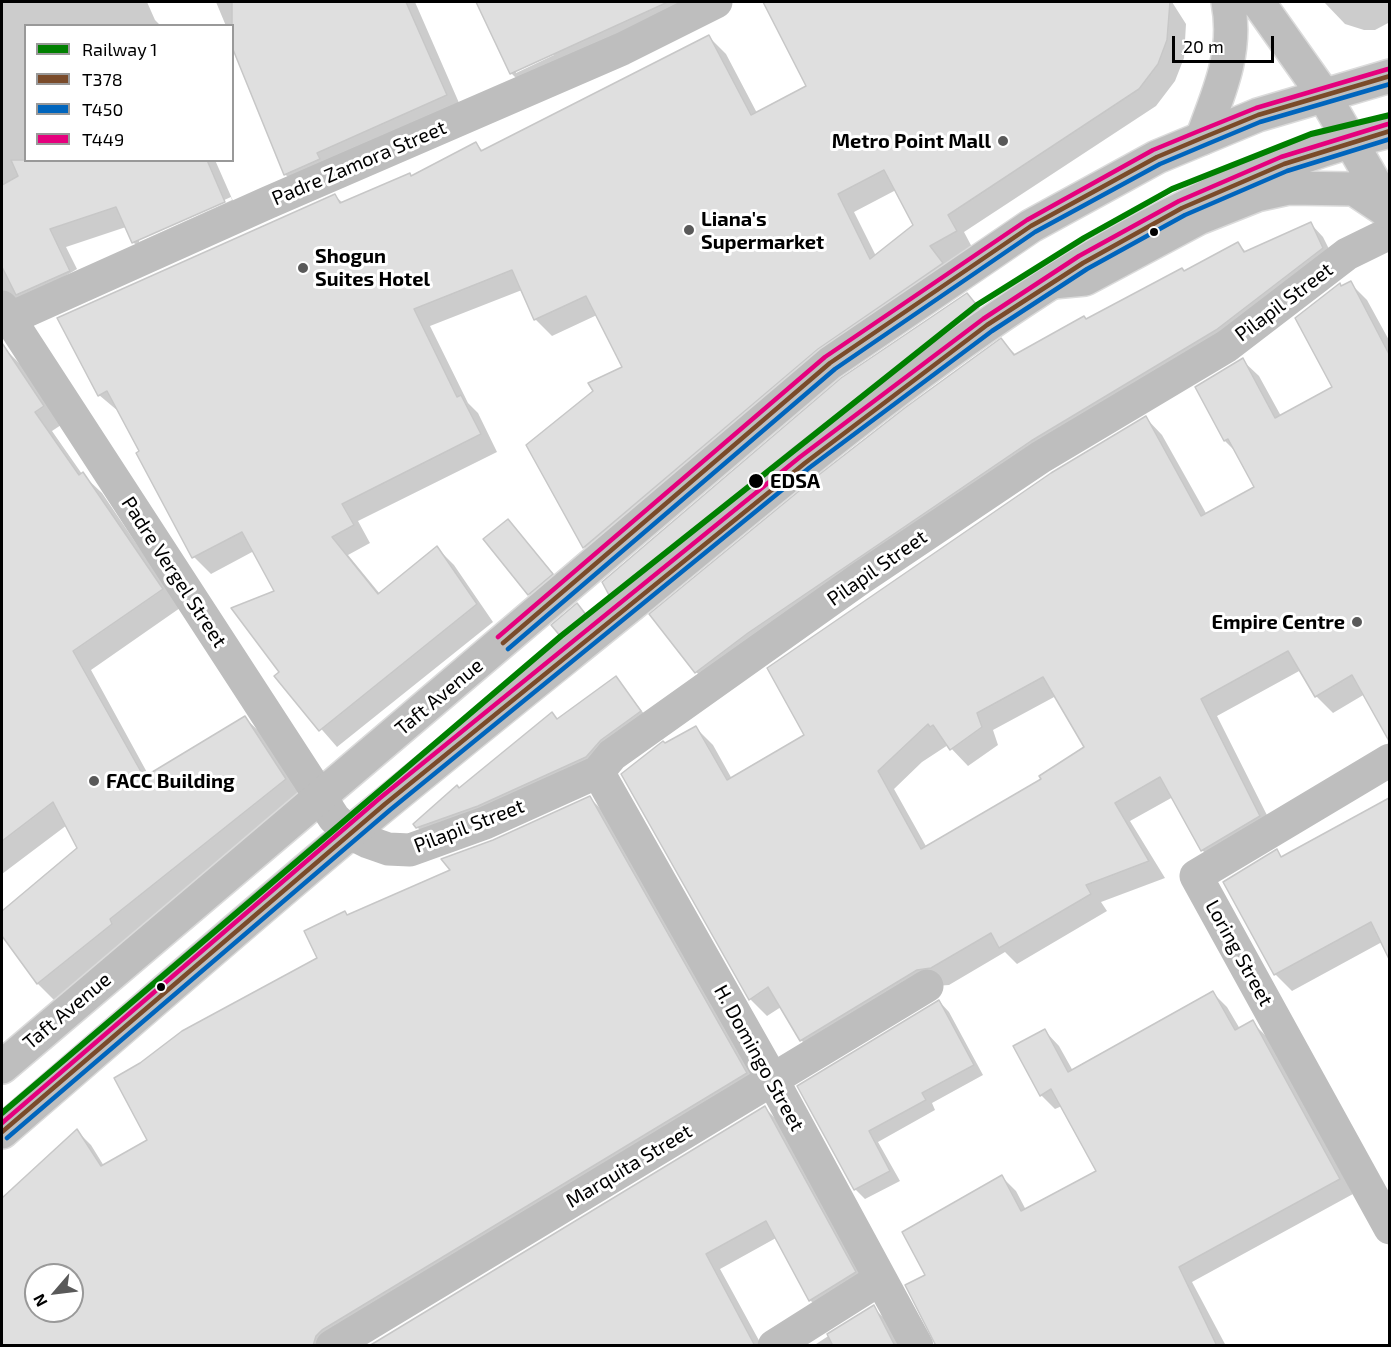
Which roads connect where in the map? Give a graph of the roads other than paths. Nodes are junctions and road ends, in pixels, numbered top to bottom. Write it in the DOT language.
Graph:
graph roads {
  1 [pos="716,2"];
  2 [pos="1228,2"];
  3 [pos="1258,2"];
  4 [pos="1389,76"];
  5 [pos="1323,94"];
  6 [pos="1389,131"];
  7 [pos="1202,138"];
  8 [pos="1350,141"];
  9 [pos="1389,211"];
  10 [pos="1389,233"];
  11 [pos="1053,282"];
  12 [pos="4,316"];
  13 [pos="1389,760"];
  14 [pos="598,772"];
  15 [pos="320,798"];
  16 [pos="350,833"];
  17 [pos="927,986"];
  18 [pos="2,1067"];
  19 [pos="772,1079"];
  20 [pos="2,1132"];
  21 [pos="1389,1228"];
  22 [pos="880,1279"];
  23 [pos="332,1346"];
  24 [pos="774,1346"];
  25 [pos="918,1346"];
  1 -- 12 [label="main road, Padre Zamora Street"];
  2 -- 7 [label="main road"];
  3 -- 5 [label="main road"];
  4 -- 5 [label="main road, Taft Avenue"];
  5 -- 7 [label="main road, Taft Avenue"];
  5 -- 8 [label="main road"];
  6 -- 8 [label="main road"];
  7 -- 15 [label="main road, Taft Avenue"];
  8 -- 9 [label="main road"];
  8 -- 11 [label="main road"];
  9 -- 11 [label="main road"];
  10 -- 14 [label="main road, Pilapil Street"];
  11 -- 16 [label="main road"];
  12 -- 15 [label="main road, Padre Vergel Street"];
  13 -- 21 [label="main road, Loring Street"];
  14 -- 16 [label="main road, Pilapil Street"];
  14 -- 19 [label="main road, H. Domingo Street"];
  15 -- 16 [label="main road, Padre Vergel Street"];
  15 -- 18 [label="main road, Taft Avenue"];
  16 -- 20 [label="main road"];
  17 -- 19 [label="main road, Marquita Street"];
  19 -- 22 [label="main road, H. Domingo Street"];
  19 -- 23 [label="main road, Marquita Street"];
  22 -- 24 [label="main road"];
  22 -- 25 [label="main road, H. Domingo Street"];
}
